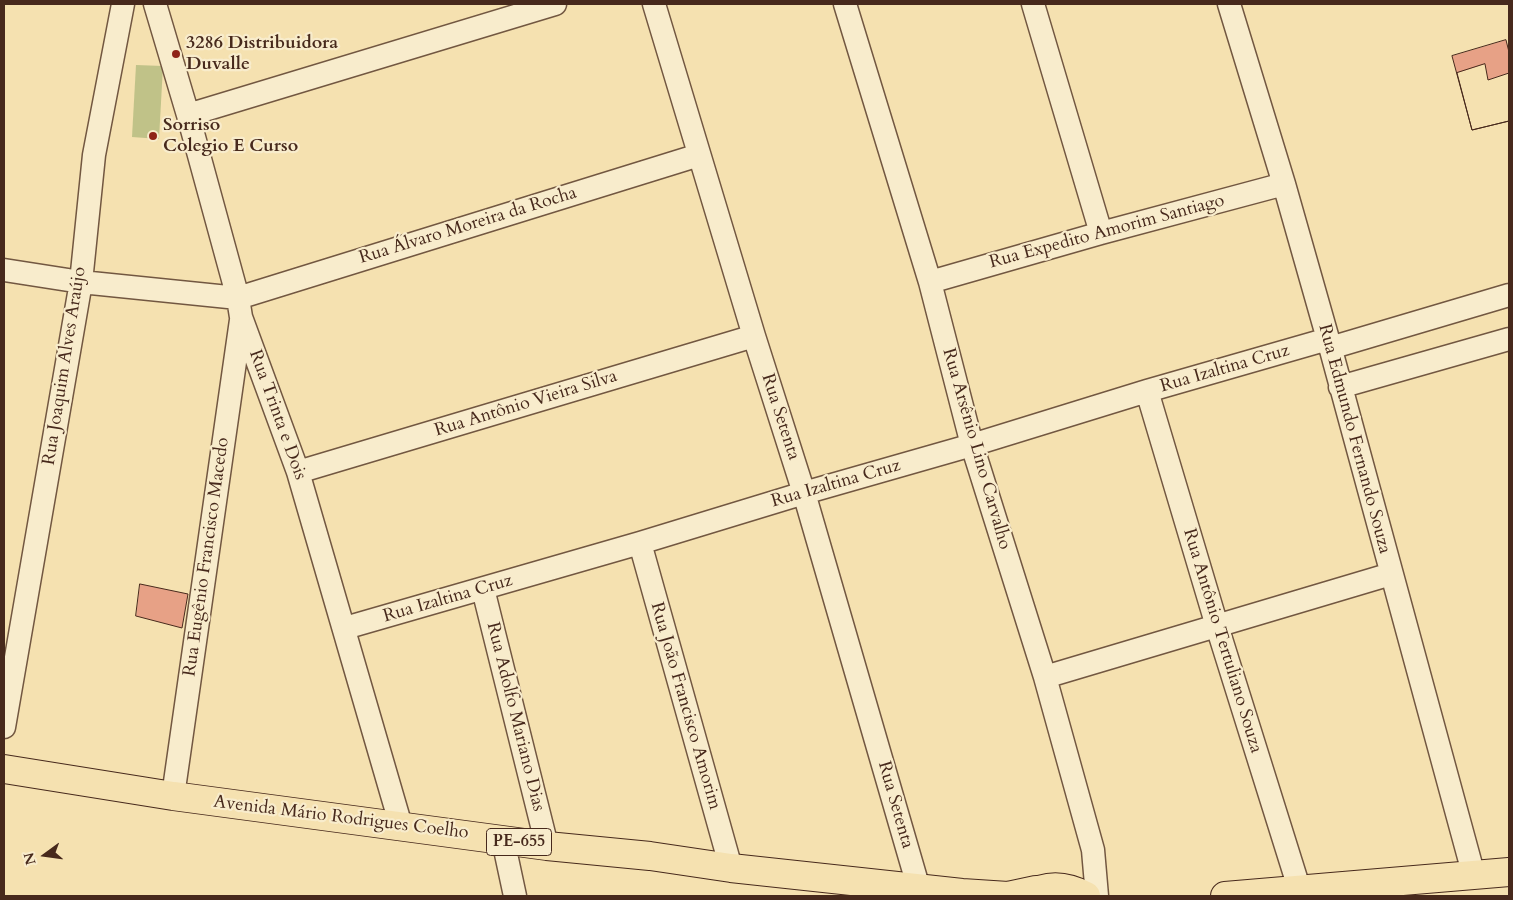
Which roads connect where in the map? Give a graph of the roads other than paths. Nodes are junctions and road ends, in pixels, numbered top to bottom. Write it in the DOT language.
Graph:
graph roads {
  1 [pos="122,4"];
  2 [pos="154,4"];
  3 [pos="555,4"];
  4 [pos="654,4"];
  5 [pos="845,4"];
  6 [pos="1032,4"];
  7 [pos="1229,4"];
  8 [pos="188,114"];
  9 [pos="699,155"];
  10 [pos="1284,184"];
  11 [pos="1101,233"];
  12 [pos="4,270"];
  13 [pos="81,282"];
  14 [pos="930,282"];
  15 [pos="1509,296"];
  16 [pos="240,308"];
  17 [pos="754,336"];
  18 [pos="1509,338"];
  19 [pos="1329,344"];
  20 [pos="1340,387"];
  21 [pos="1147,391"];
  22 [pos="972,445"];
  23 [pos="298,472"];
  24 [pos="804,493"];
  25 [pos="640,543"];
  26 [pos="1391,574"];
  27 [pos="483,589"];
  28 [pos="1217,626"];
  29 [pos="345,628"];
  30 [pos="1045,677"];
  31 [pos="4,727"];
  32 [pos="4,769"];
  33 [pos="173,796"];
  34 [pos="402,826"];
  35 [pos="503,840"];
  36 [pos="547,846"];
  37 [pos="731,868"];
  38 [pos="1509,872"];
  39 [pos="1474,876"];
  40 [pos="919,889"];
  41 [pos="1300,891"];
  42 [pos="1031,893"];
  43 [pos="514,896"];
  44 [pos="1086,896"];
  45 [pos="1097,896"];
  46 [pos="1225,896"];
  1 -- 13 [label="street, Rua Joaquim Alves Araújo"];
  2 -- 8 [label="street, Rua Trinta e Dois"];
  3 -- 8 [label="street"];
  4 -- 9 [label="street, Rua Setenta"];
  5 -- 14 [label="street, Rua Arsênio Lino Carvalho"];
  6 -- 11 [label="street"];
  7 -- 10 [label="street, Rua Edmundo Fernando Souza"];
  8 -- 16 [label="street, Rua Trinta e Dois"];
  9 -- 16 [label="street, Rua Álvaro Moreira da Rocha"];
  9 -- 17 [label="street, Rua Setenta"];
  10 -- 11 [label="street, Rua Expedito Amorim Santiago"];
  10 -- 19 [label="street, Rua Edmundo Fernando Souza"];
  11 -- 14 [label="street, Rua Expedito Amorim Santiago"];
  12 -- 13 [label="street"];
  13 -- 16 [label="street"];
  13 -- 31 [label="street, Rua Joaquim Alves Araújo"];
  14 -- 22 [label="street, Rua Arsênio Lino Carvalho"];
  15 -- 19 [label="street, Rua Izaltina Cruz"];
  16 -- 23 [label="street, Rua Trinta e Dois"];
  16 -- 33 [label="street, Rua Eugênio Francisco Macedo"];
  17 -- 23 [label="street, Rua Antônio Vieira Silva"];
  17 -- 24 [label="street, Rua Setenta"];
  18 -- 20 [label="street"];
  19 -- 20 [label="street, Rua Edmundo Fernando Souza"];
  19 -- 21 [label="street, Rua Izaltina Cruz"];
  20 -- 26 [label="street, Rua Edmundo Fernando Souza"];
  21 -- 22 [label="street, Rua Izaltina Cruz"];
  21 -- 28 [label="street, Rua Antônio Tertuliano Souza"];
  22 -- 24 [label="street, Rua Izaltina Cruz"];
  22 -- 30 [label="street, Rua Arsênio Lino Carvalho"];
  23 -- 29 [label="street, Rua Trinta e Dois"];
  24 -- 25 [label="street, Rua Izaltina Cruz"];
  24 -- 40 [label="street, Rua Setenta"];
  25 -- 27 [label="street, Rua Izaltina Cruz"];
  25 -- 37 [label="street, Rua João Francisco Amorim"];
  26 -- 28 [label="street"];
  26 -- 39 [label="street, Rua Edmundo Fernando Souza"];
  27 -- 29 [label="street, Rua Izaltina Cruz"];
  27 -- 36 [label="street, Rua Adolfo Mariano Dias"];
  28 -- 30 [label="street"];
  28 -- 41 [label="street, Rua Antônio Tertuliano Souza"];
  29 -- 34 [label="street, Rua Trinta e Dois"];
  30 -- 45 [label="street, Rua Arsênio Lino Carvalho"];
  32 -- 33 [label="main road, Avenida Mário Rodrigues Coelho / PE-655"];
  33 -- 34 [label="main road, Avenida Mário Rodrigues Coelho / PE-655"];
  34 -- 35 [label="main road, Avenida Mário Rodrigues Coelho / PE-655"];
  35 -- 36 [label="main road, Avenida Mário Rodrigues Coelho / PE-655"];
  35 -- 43 [label="street"];
  36 -- 37 [label="main road, Avenida Mário Rodrigues Coelho / PE-655"];
  37 -- 40 [label="main road, Avenida Mário Rodrigues Coelho / PE-655"];
  38 -- 39 [label="main road"];
  39 -- 41 [label="main road"];
  40 -- 42 [label="main road, Avenida Mário Rodrigues Coelho / PE-655"];
  41 -- 46 [label="main road"];
  42 -- 44 [label="main road, PE-655"];
}
